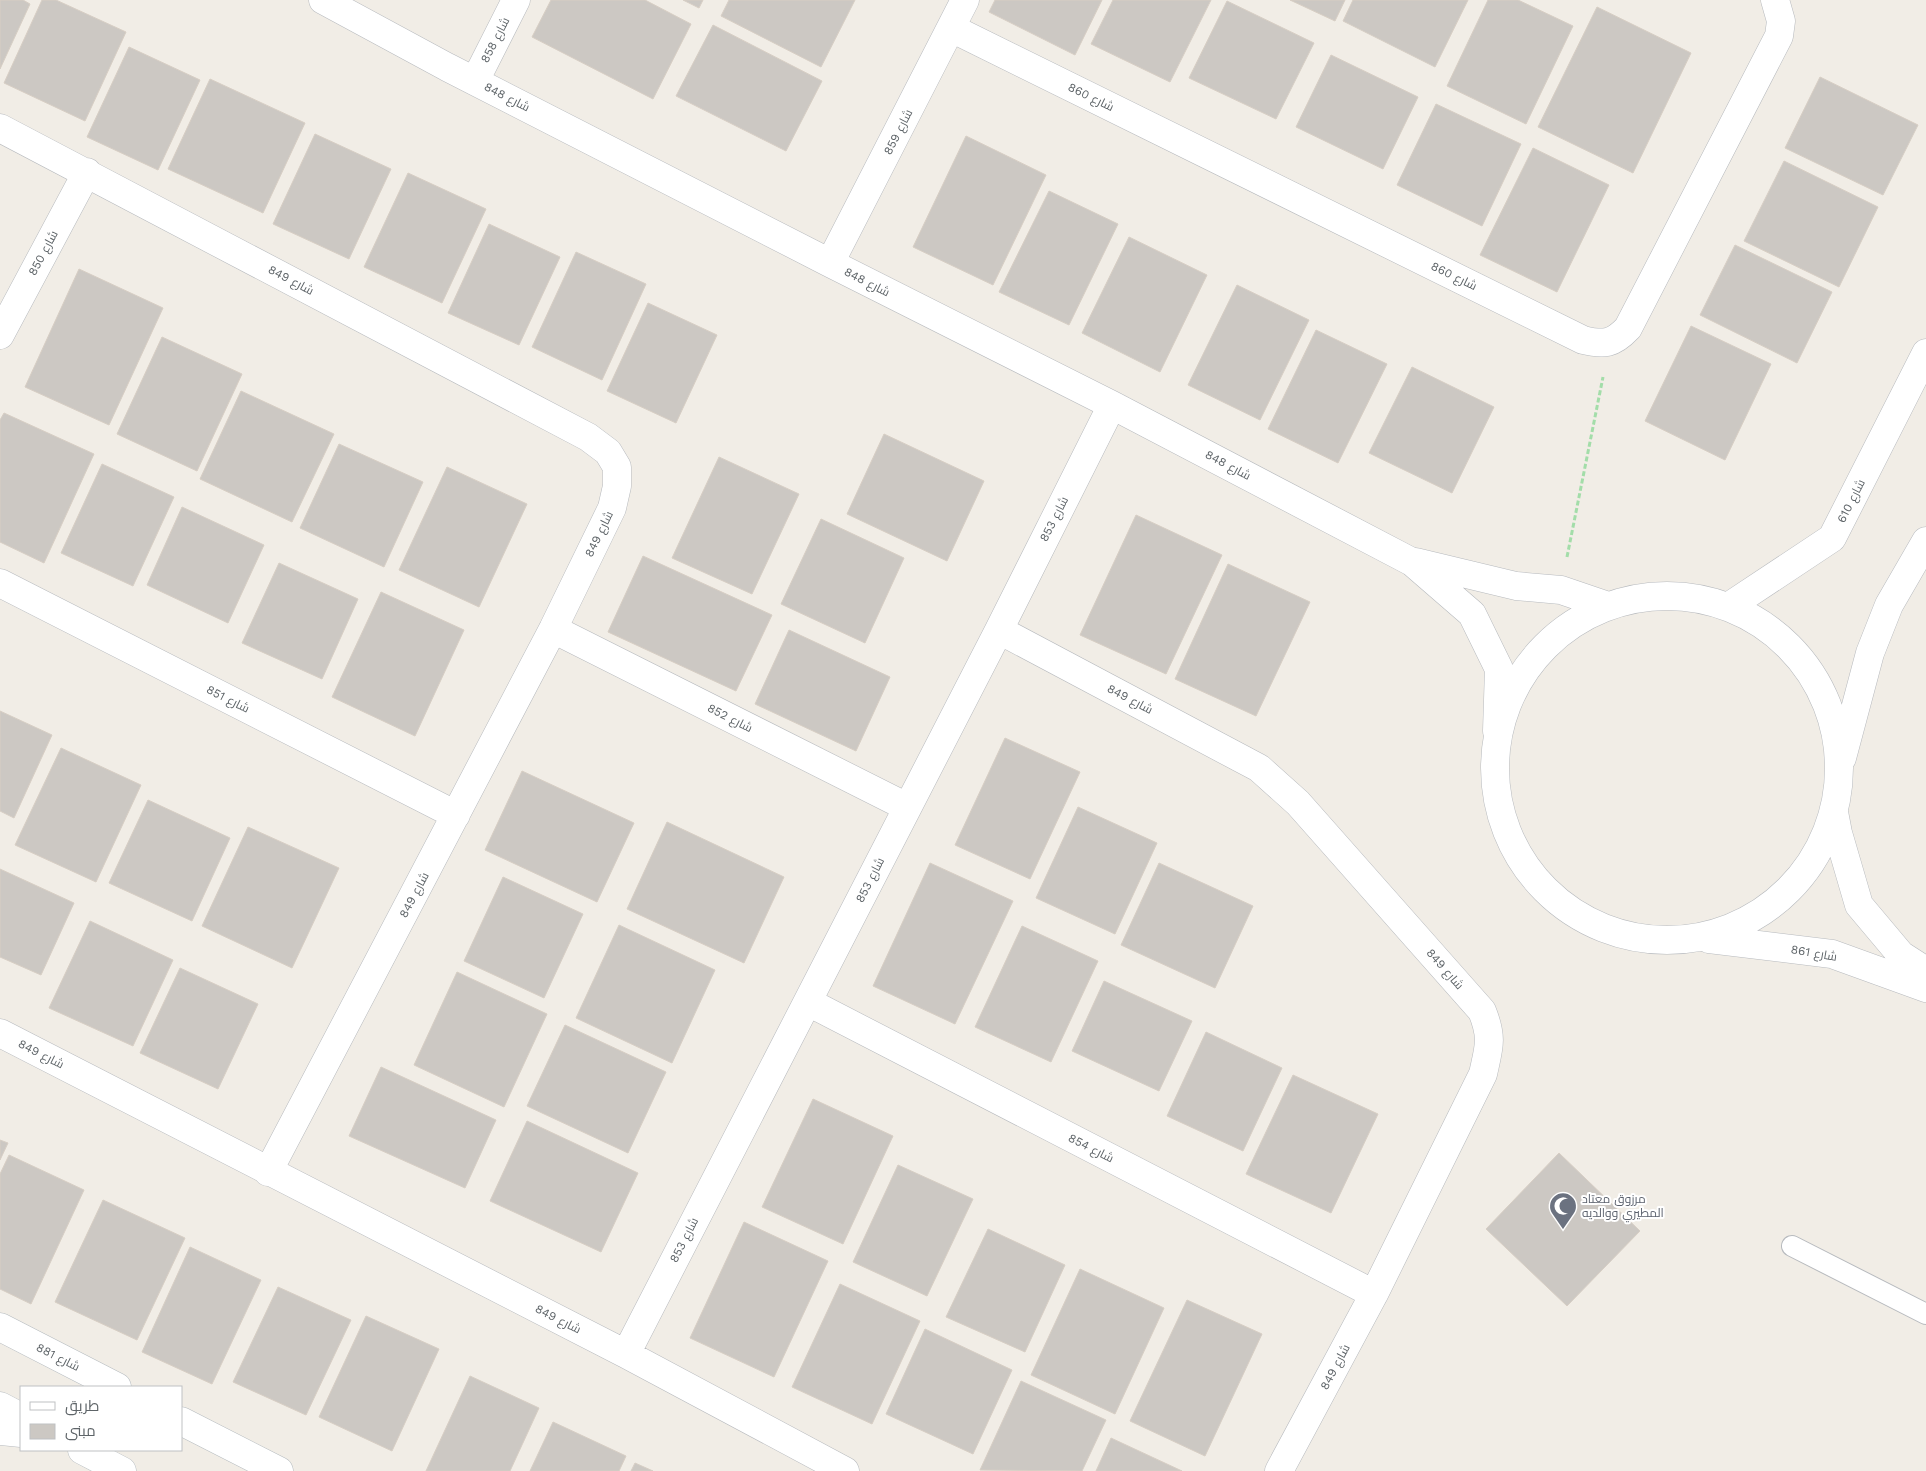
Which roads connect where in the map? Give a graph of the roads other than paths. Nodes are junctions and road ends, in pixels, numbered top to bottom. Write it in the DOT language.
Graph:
graph roads {
  1 [pos="323,0"];
  2 [pos="516,0"];
  3 [pos="965,0"];
  4 [pos="1775,0"];
  5 [pos="951,28"];
  6 [pos="475,81"];
  7 [pos="0,128"];
  8 [pos="87,172"];
  9 [pos="830,263"];
  10 [pos="0,335"];
  11 [pos="1926,353"];
  12 [pos="1112,405"];
  13 [pos="1926,541"];
  14 [pos="1412,562"];
  15 [pos="0,583"];
  16 [pos="1608,606"];
  17 [pos="1728,607"];
  18 [pos="553,629"];
  19 [pos="999,630"];
  20 [pos="1497,731"];
  21 [pos="1840,766"];
  22 [pos="907,807"];
  23 [pos="1834,812"];
  24 [pos="456,815"];
  25 [pos="1698,937"];
  26 [pos="1926,971"];
  27 [pos="1926,988"];
  28 [pos="808,1002"];
  29 [pos="0,1033"];
  30 [pos="268,1172"];
  31 [pos="1792,1246"];
  32 [pos="1374,1294"];
  33 [pos="1926,1314"];
  34 [pos="0,1327"];
  35 [pos="626,1354"];
  36 [pos="115,1386"];
  37 [pos="0,1406"];
  38 [pos="20,1417"];
  39 [pos="182,1422"];
  40 [pos="0,1431"];
  41 [pos="20,1434"];
  42 [pos="84,1451"];
  43 [pos="122,1471"];
  44 [pos="279,1471"];
  45 [pos="845,1471"];
  46 [pos="1280,1471"];
  1 -- 6 [label="street, شارع 848"];
  2 -- 6 [label="street, شارع 858"];
  3 -- 5 [label="street, شارع 859"];
  4 -- 5 [label="street, شارع 860"];
  5 -- 9 [label="street, شارع 859"];
  6 -- 9 [label="street, شارع 848"];
  7 -- 8 [label="street, شارع 849"];
  8 -- 10 [label="street, شارع 850"];
  8 -- 18 [label="street, شارع 849"];
  9 -- 12 [label="street, شارع 848"];
  11 -- 17 [label="street, شارع 610"];
  12 -- 14 [label="street, شارع 848"];
  12 -- 19 [label="street, شارع 853"];
  13 -- 21 [label="street"];
  14 -- 16 [label="street, شارع 848"];
  14 -- 20 [label="street, شارع 848"];
  15 -- 24 [label="street, شارع 851"];
  16 -- 17 [label="street"];
  16 -- 20 [label="street"];
  17 -- 21 [label="street"];
  18 -- 22 [label="street, شارع 852"];
  18 -- 24 [label="street, شارع 849"];
  19 -- 22 [label="street, شارع 853"];
  19 -- 32 [label="street, شارع 849"];
  20 -- 25 [label="street"];
  21 -- 23 [label="street"];
  22 -- 28 [label="street, شارع 853"];
  23 -- 25 [label="street"];
  23 -- 26 [label="street"];
  24 -- 30 [label="street, شارع 849"];
  25 -- 27 [label="street, شارع 861"];
  28 -- 32 [label="street, شارع 854"];
  28 -- 35 [label="street, شارع 853"];
  29 -- 30 [label="street, شارع 849"];
  30 -- 35 [label="street, شارع 849"];
  31 -- 33 [label="lane"];
  32 -- 46 [label="street, شارع 849"];
  34 -- 36 [label="street, شارع 881"];
  35 -- 45 [label="street, شارع 849"];
  37 -- 38 [label="street"];
  39 -- 44 [label="street"];
  40 -- 41 [label="street"];
  42 -- 43 [label="street"];
}
